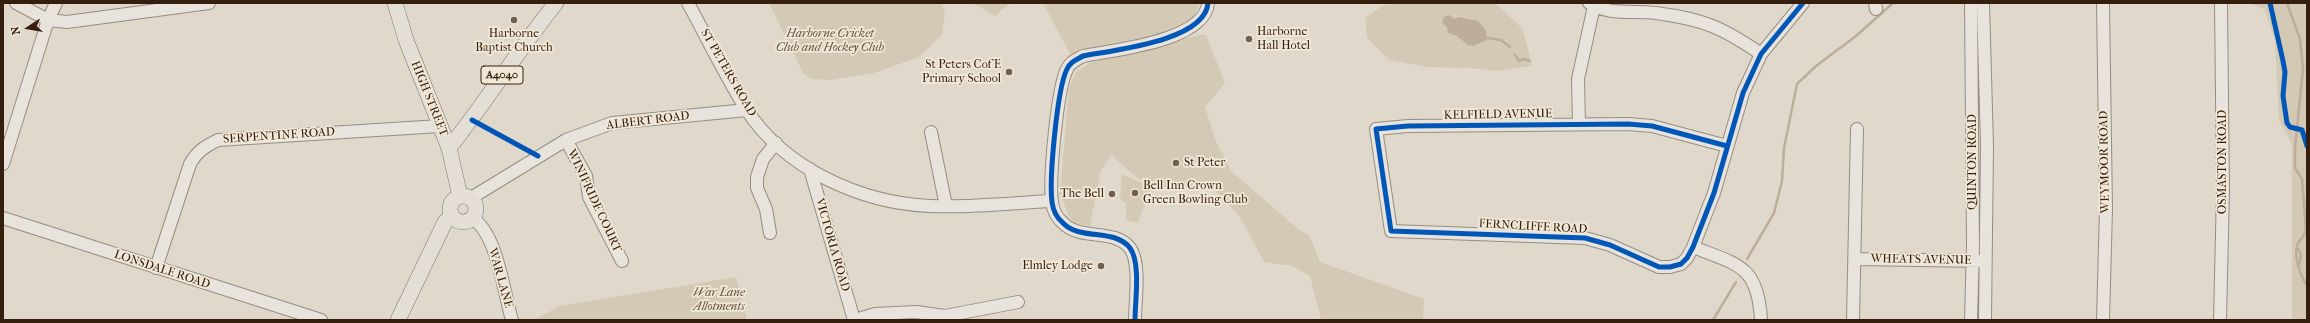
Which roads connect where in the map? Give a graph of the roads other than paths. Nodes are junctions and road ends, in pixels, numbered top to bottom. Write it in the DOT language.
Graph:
graph roads {
  1 [pos="16,3"];
  2 [pos="56,3"];
  3 [pos="209,3"];
  4 [pos="395,3"];
  5 [pos="556,3"];
  6 [pos="688,3"];
  7 [pos="1208,3"];
  8 [pos="1803,3"];
  9 [pos="1971,3"];
  10 [pos="1983,3"];
  11 [pos="2103,3"];
  12 [pos="2221,3"];
  13 [pos="1592,4"];
  14 [pos="48,20"];
  15 [pos="1761,54"];
  16 [pos="747,110"];
  17 [pos="1580,124"];
  18 [pos="440,126"];
  19 [pos="1857,129"];
  20 [pos="931,132"];
  21 [pos="566,140"];
  22 [pos="776,143"];
  23 [pos="1728,146"];
  24 [pos="449,148"];
  25 [pos="3,164"];
  26 [pos="810,169"];
  27 [pos="465,197"];
  28 [pos="1052,201"];
  29 [pos="946,206"];
  30 [pos="452,217"];
  31 [pos="3,218"];
  32 [pos="473,219"];
  33 [pos="770,233"];
  34 [pos="1398,233"];
  35 [pos="1693,247"];
  36 [pos="1855,259"];
  37 [pos="622,261"];
  38 [pos="1973,261"];
  39 [pos="1987,261"];
  40 [pos="156,268"];
  41 [pos="1018,302"];
  42 [pos="321,320"];
  43 [pos="398,320"];
  44 [pos="512,320"];
  45 [pos="855,320"];
  46 [pos="1135,320"];
  47 [pos="1761,320"];
  48 [pos="1853,320"];
  49 [pos="1971,320"];
  50 [pos="1985,320"];
  51 [pos="2103,320"];
  52 [pos="2220,320"];
  1 -- 14 [label="street"];
  2 -- 14 [label="street"];
  3 -- 14 [label="street"];
  4 -- 18 [label="main road, HIGH STREET"];
  5 -- 24 [label="main road, A4040"];
  6 -- 16 [label="street, ST PETERS ROAD"];
  7 -- 28 [label="street"];
  8 -- 15 [label="street, FERNCLIFFE ROAD"];
  9 -- 38 [label="street, QUINTON ROAD"];
  10 -- 39 [label="street, QUINTON ROAD"];
  11 -- 51 [label="street, WEYMOOR ROAD"];
  12 -- 52 [label="street, OSMASTON ROAD"];
  13 -- 15 [label="street"];
  13 -- 17 [label="street"];
  14 -- 25 [label="street"];
  15 -- 23 [label="street, FERNCLIFFE ROAD"];
  16 -- 21 [label="street, ALBERT ROAD"];
  16 -- 22 [label="street, ST PETERS ROAD"];
  17 -- 23 [label="street, KELFIELD AVENUE"];
  17 -- 34 [label="street, KELFIELD AVENUE"];
  18 -- 24 [label="main road, HIGH STREET"];
  18 -- 40 [label="street, SERPENTINE ROAD"];
  19 -- 36 [label="street, WHEATS AVENUE"];
  20 -- 29 [label="street"];
  21 -- 27 [label="street, ALBERT ROAD"];
  21 -- 37 [label="street, WINIFRIDE COURT"];
  22 -- 26 [label="street, ST PETERS ROAD"];
  22 -- 33 [label="street"];
  23 -- 35 [label="street, FERNCLIFFE ROAD"];
  24 -- 27 [label="main road, HIGH STREET"];
  26 -- 29 [label="street, ST PETERS ROAD"];
  26 -- 45 [label="street, VICTORIA ROAD"];
  27 -- 30 [label="main road"];
  27 -- 32 [label="main road"];
  28 -- 29 [label="street, ST PETERS ROAD"];
  28 -- 46 [label="street"];
  30 -- 32 [label="main road"];
  30 -- 43 [label="main road"];
  31 -- 40 [label="street, LONSDALE ROAD"];
  32 -- 44 [label="street, WAR LANE"];
  34 -- 35 [label="street, FERNCLIFFE ROAD"];
  35 -- 47 [label="street"];
  36 -- 38 [label="street, WHEATS AVENUE"];
  36 -- 48 [label="street, WHEATS AVENUE"];
  38 -- 39 [label="street, WHEATS AVENUE"];
  38 -- 49 [label="street, QUINTON ROAD"];
  39 -- 50 [label="street, QUINTON ROAD"];
  40 -- 42 [label="street, LONSDALE ROAD"];
  41 -- 45 [label="street"];
}
